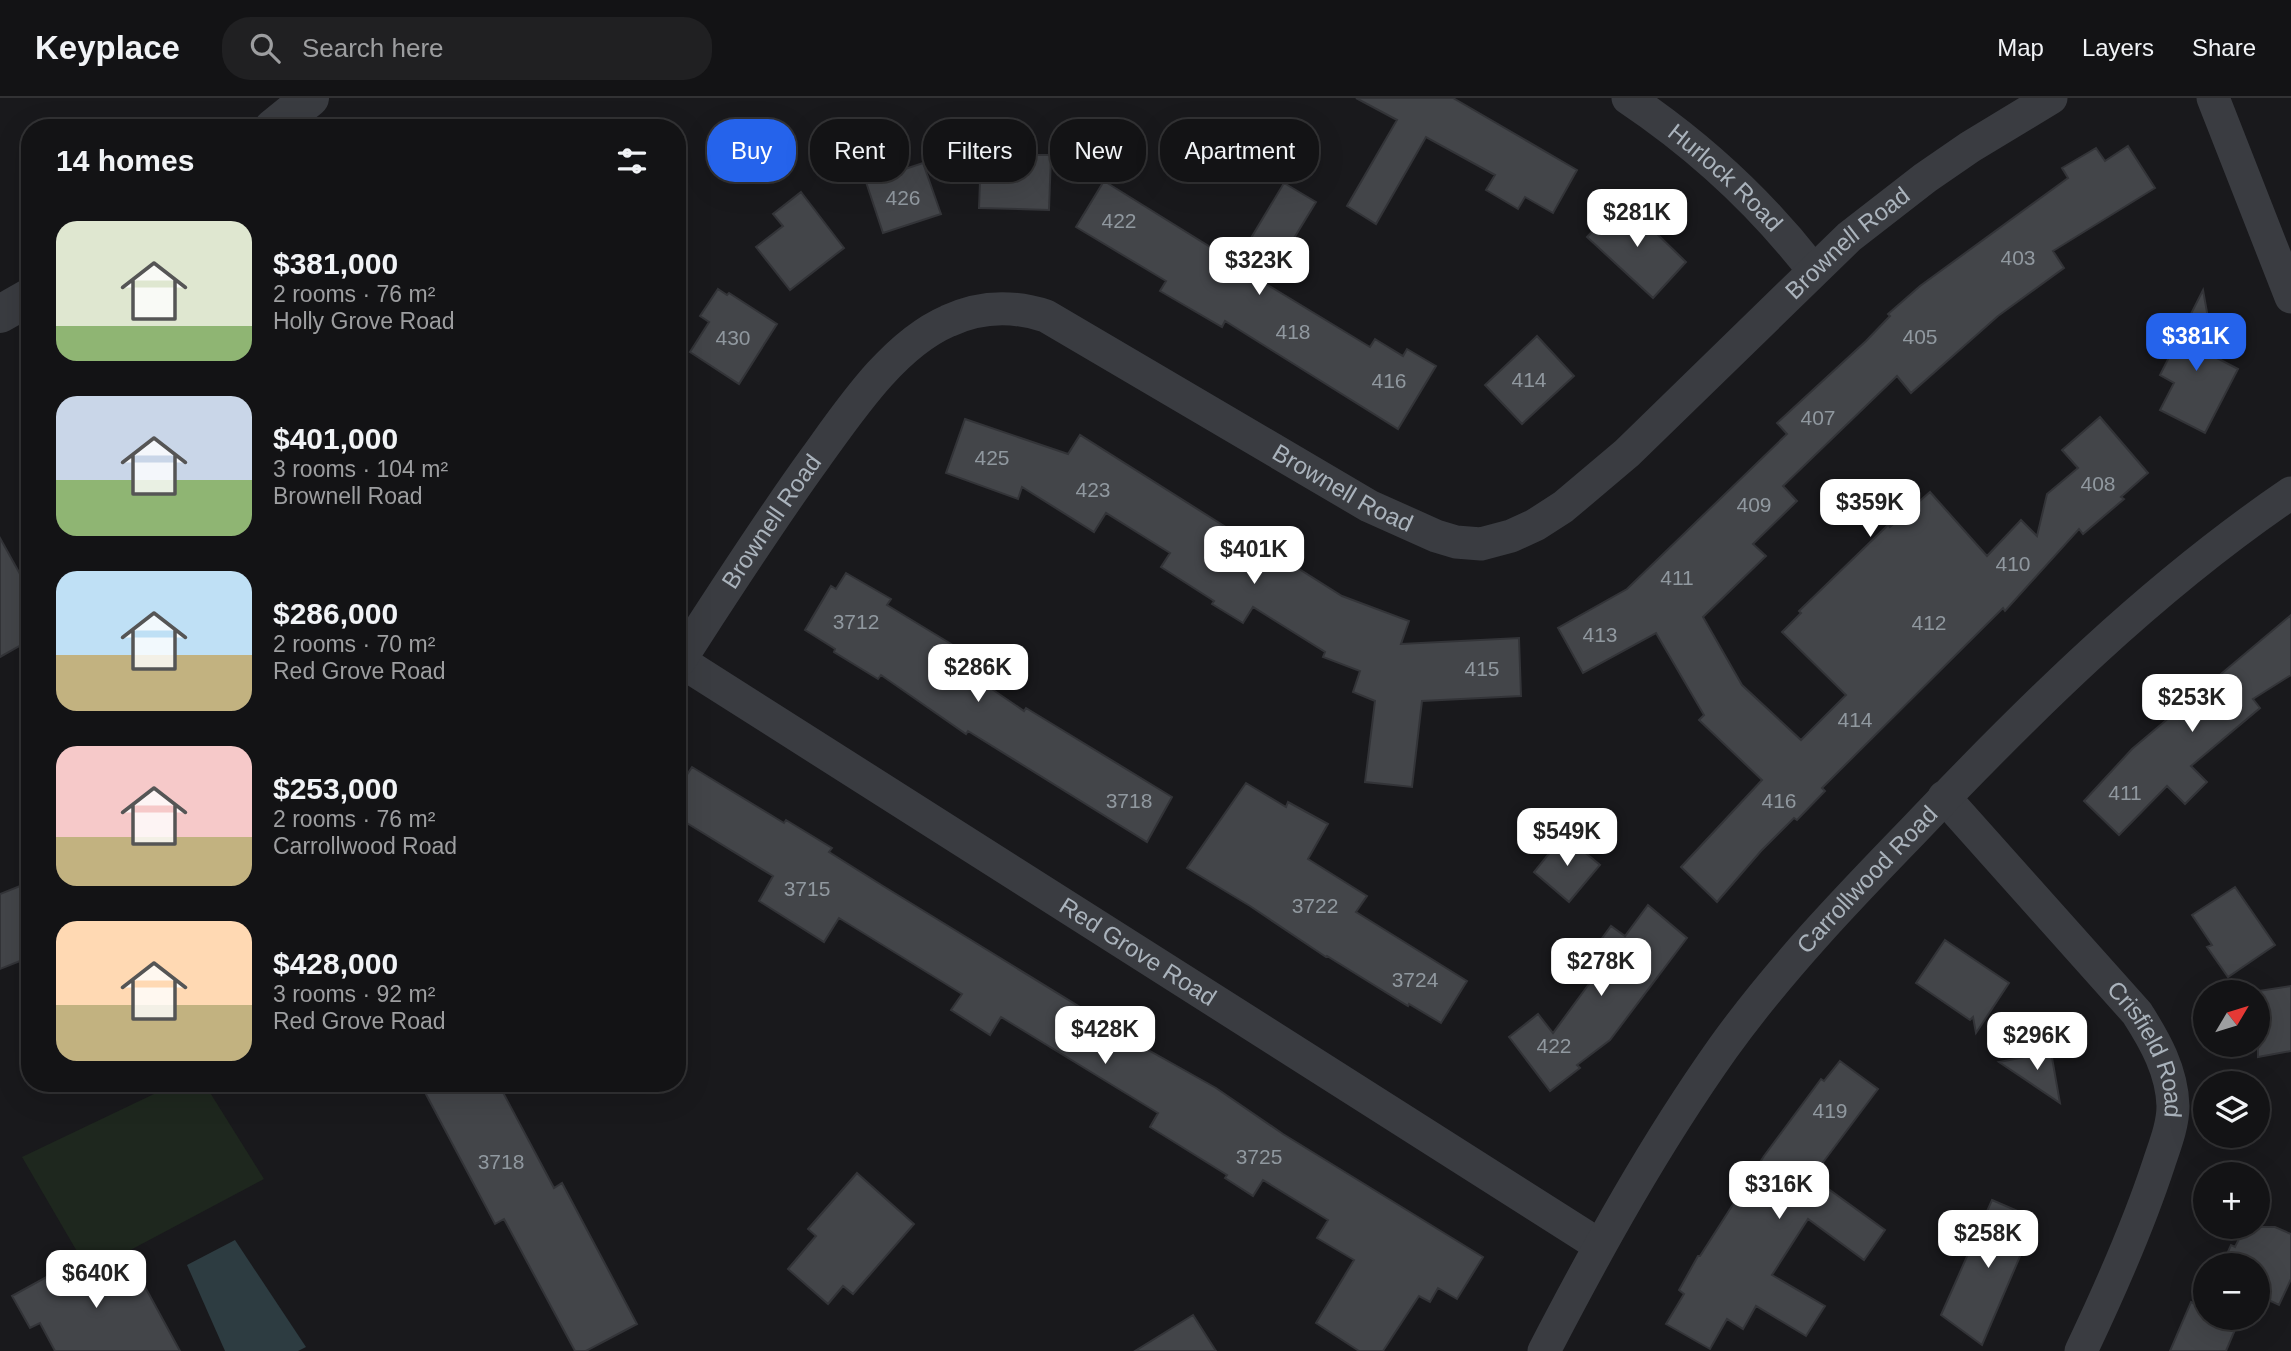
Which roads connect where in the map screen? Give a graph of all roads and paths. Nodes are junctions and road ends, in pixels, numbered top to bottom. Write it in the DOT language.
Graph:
graph roads {
  1 [pos="310,98"];
  2 [pos="1628,98"];
  3 [pos="2052,98"];
  4 [pos="2213,98"];
  5 [pos="284,119"];
  6 [pos="1813,270"];
  7 [pos="2291,297"];
  8 [pos="21,302"];
  9 [pos="0,314"];
  10 [pos="2291,493"];
  11 [pos="686,647"];
  12 [pos="686,664"];
  13 [pos="1944,797"];
  14 [pos="1599,1245"];
  15 [pos="1544,1351"];
  16 [pos="2081,1351"];
  1 -- 5 [label="street"];
  2 -- 6 [label="street, Hurlock Road"];
  3 -- 6 [label="street, Brownell Road"];
  4 -- 7 [label="street"];
  6 -- 11 [label="street, Brownell Road"];
  8 -- 9 [label="street"];
  10 -- 13 [label="street, Carrollwood Road"];
  12 -- 14 [label="street, Red Grove Road"];
  13 -- 14 [label="street, Carrollwood Road"];
  13 -- 16 [label="street, Crisfield Road"];
  14 -- 15 [label="street, Carrollwood Road"];
}
